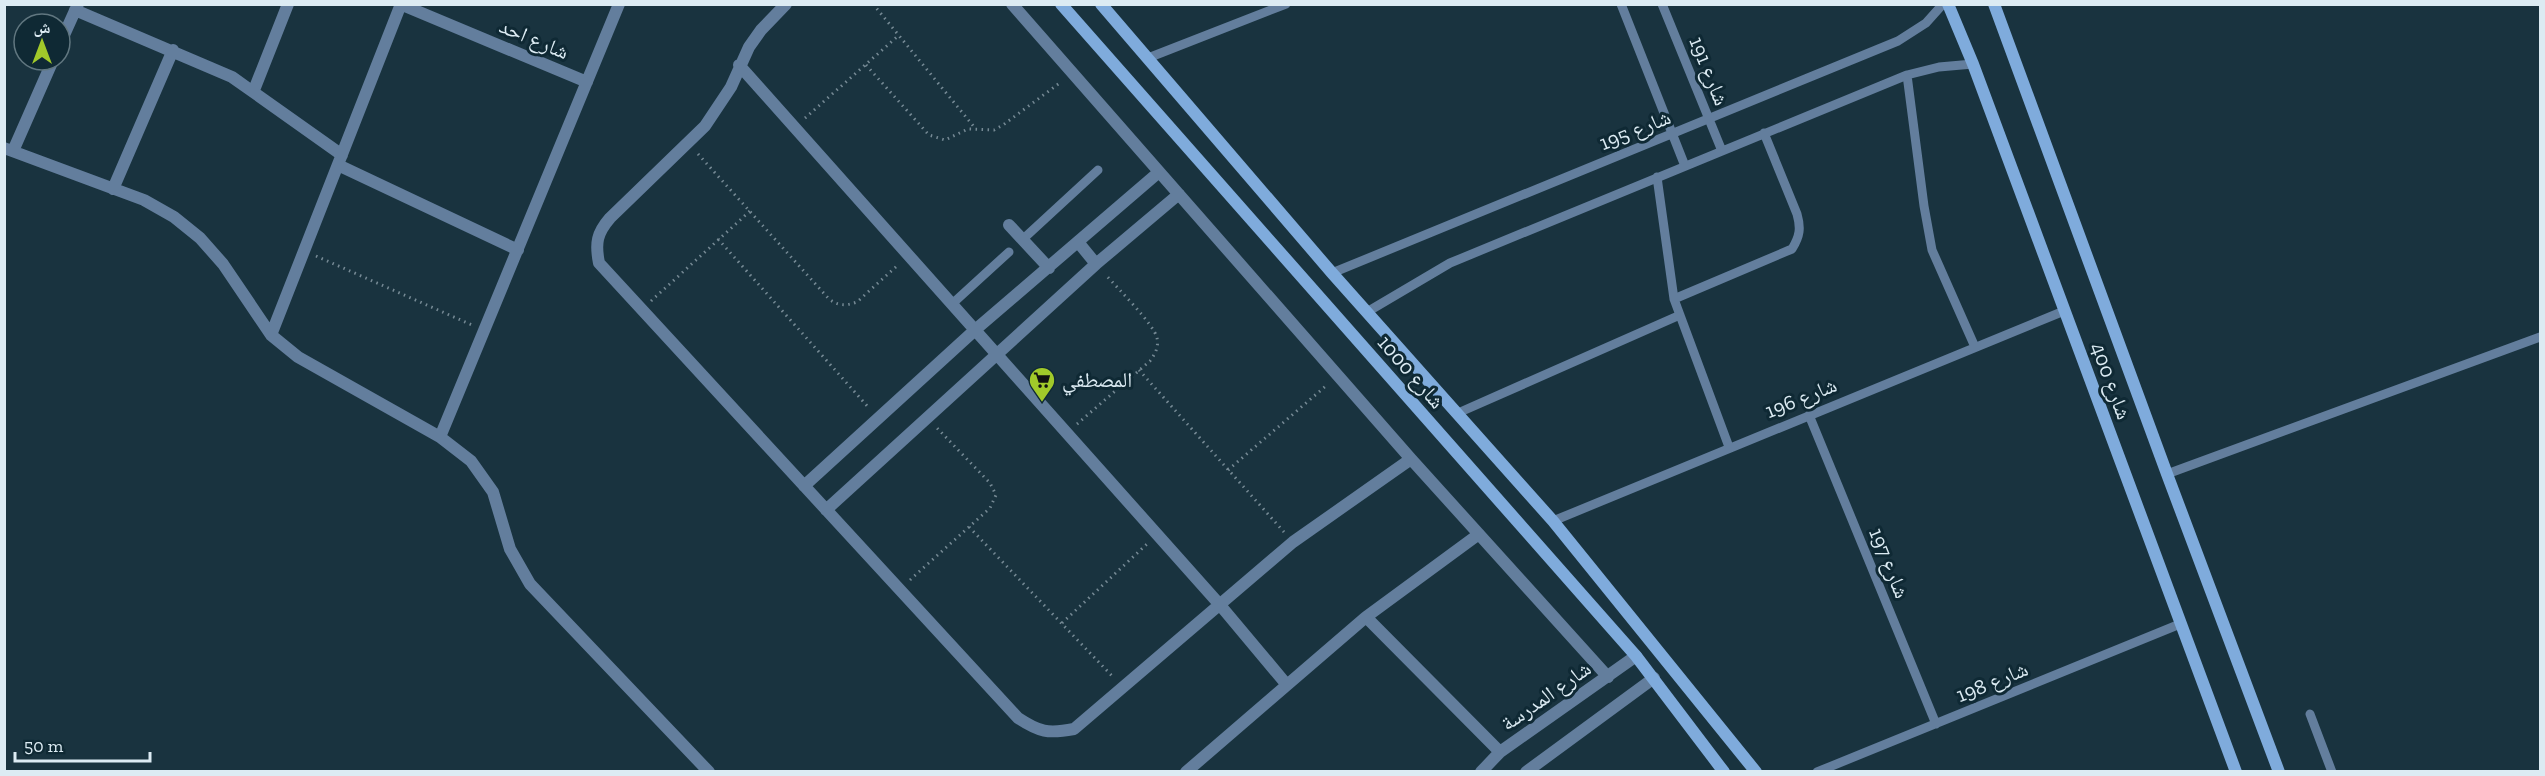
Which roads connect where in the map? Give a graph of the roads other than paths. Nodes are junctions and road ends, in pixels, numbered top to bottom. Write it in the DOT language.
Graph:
graph roads {
  1 [pos="288,4"];
  2 [pos="619,4"];
  3 [pos="786,4"];
  4 [pos="1012,4"];
  5 [pos="1062,4"];
  6 [pos="1101,4"];
  7 [pos="1286,4"];
  8 [pos="1621,4"];
  9 [pos="1662,4"];
  10 [pos="1943,4"];
  11 [pos="1948,4"];
  12 [pos="1994,4"];
  13 [pos="401,5"];
  14 [pos="76,7"];
  15 [pos="173,50"];
  16 [pos="1148,58"];
  17 [pos="1972,64"];
  18 [pos="739,65"];
  19 [pos="47,72"];
  20 [pos="1907,75"];
  21 [pos="587,82"];
  22 [pos="254,90"];
  23 [pos="1709,119"];
  24 [pos="1764,133"];
  25 [pos="1672,135"];
  26 [pos="9,149"];
  27 [pos="1722,150"];
  28 [pos="340,160"];
  29 [pos="1685,166"];
  30 [pos="1098,170"];
  31 [pos="1158,172"];
  32 [pos="1657,177"];
  33 [pos="112,189"];
  34 [pos="1179,194"];
  35 [pos="1009,225"];
  36 [pos="1022,240"];
  37 [pos="1078,242"];
  38 [pos="518,250"];
  39 [pos="1009,252"];
  40 [pos="1096,264"];
  41 [pos="1049,268"];
  42 [pos="1332,273"];
  43 [pos="1674,299"];
  44 [pos="952,304"];
  45 [pos="2064,311"];
  46 [pos="1367,312"];
  47 [pos="1680,315"];
  48 [pos="975,330"];
  49 [pos="271,335"];
  50 [pos="2541,337"];
  51 [pos="1975,347"];
  52 [pos="997,355"];
  53 [pos="1458,413"];
  54 [pos="1809,415"];
  55 [pos="440,437"];
  56 [pos="1729,447"];
  57 [pos="1411,459"];
  58 [pos="2167,474"];
  59 [pos="804,486"];
  60 [pos="826,510"];
  61 [pos="1553,521"];
  62 [pos="1479,534"];
  63 [pos="1220,605"];
  64 [pos="1366,617"];
  65 [pos="2180,624"];
  66 [pos="1636,656"];
  67 [pos="1608,677"];
  68 [pos="1654,678"];
  69 [pos="1287,685"];
  70 [pos="2310,714"];
  71 [pos="1936,724"];
  72 [pos="1500,752"];
  73 [pos="709,771"];
  74 [pos="1186,771"];
  75 [pos="1481,771"];
  76 [pos="1526,771"];
  77 [pos="1724,771"];
  78 [pos="1756,771"];
  79 [pos="1817,771"];
  80 [pos="2236,771"];
  81 [pos="2279,771"];
  82 [pos="2332,771"];
  1 -- 22 [label="street"];
  2 -- 21 [label="street"];
  3 -- 18 [label="street"];
  4 -- 31 [label="street"];
  5 -- 66 [label="street, شارع 1000"];
  6 -- 16 [label="street, شارع 1000"];
  7 -- 16 [label="lane"];
  8 -- 25 [label="lane"];
  9 -- 23 [label="lane, شارع 191"];
  10 -- 23 [label="lane, شارع 195"];
  11 -- 17 [label="street, شارع 400"];
  12 -- 58 [label="street, شارع 400"];
  13 -- 21 [label="street, شارع احد"];
  13 -- 28 [label="street"];
  14 -- 15 [label="street"];
  15 -- 22 [label="street"];
  15 -- 33 [label="street"];
  16 -- 42 [label="street, شارع 1000"];
  17 -- 20 [label="lane"];
  17 -- 45 [label="street, شارع 400"];
  18 -- 44 [label="street"];
  18 -- 59 [label="street"];
  19 -- 26 [label="street"];
  20 -- 24 [label="lane"];
  20 -- 51 [label="lane"];
  21 -- 38 [label="street"];
  22 -- 28 [label="street"];
  23 -- 25 [label="lane, شارع 195"];
  23 -- 27 [label="lane, شارع 191"];
  24 -- 27 [label="lane"];
  24 -- 43 [label="lane"];
  25 -- 29 [label="lane"];
  25 -- 42 [label="lane, شارع 195"];
  26 -- 33 [label="street"];
  27 -- 29 [label="lane"];
  28 -- 38 [label="street"];
  28 -- 49 [label="street"];
  29 -- 32 [label="lane"];
  30 -- 36 [label="lane"];
  31 -- 34 [label="street"];
  31 -- 37 [label="street"];
  32 -- 43 [label="lane"];
  32 -- 46 [label="lane"];
  33 -- 49 [label="street"];
  34 -- 40 [label="street"];
  34 -- 57 [label="street"];
  35 -- 36 [label="street"];
  36 -- 41 [label="street"];
  37 -- 40 [label="street"];
  37 -- 41 [label="street"];
  38 -- 55 [label="street"];
  39 -- 44 [label="lane"];
  40 -- 52 [label="street"];
  41 -- 48 [label="street"];
  42 -- 46 [label="street, شارع 1000"];
  43 -- 47 [label="lane"];
  44 -- 48 [label="street"];
  45 -- 51 [label="lane, شارع 196"];
  45 -- 65 [label="street, شارع 400"];
  46 -- 53 [label="street, شارع 1000"];
  47 -- 53 [label="lane"];
  47 -- 56 [label="lane"];
  48 -- 52 [label="street"];
  48 -- 59 [label="street"];
  49 -- 55 [label="street"];
  50 -- 58 [label="lane"];
  51 -- 54 [label="lane, شارع 196"];
  52 -- 60 [label="street"];
  52 -- 63 [label="street"];
  53 -- 61 [label="street, شارع 1000"];
  54 -- 56 [label="lane, شارع 196"];
  54 -- 71 [label="lane, شارع 197"];
  55 -- 73 [label="street"];
  56 -- 61 [label="lane, شارع 196"];
  57 -- 62 [label="street"];
  57 -- 63 [label="street"];
  58 -- 81 [label="street, شارع 400"];
  59 -- 60 [label="street"];
  60 -- 63 [label="street"];
  61 -- 78 [label="street, شارع 1000"];
  62 -- 64 [label="street"];
  62 -- 67 [label="street"];
  63 -- 69 [label="street"];
  64 -- 69 [label="street"];
  64 -- 72 [label="street"];
  65 -- 71 [label="lane, شارع 198"];
  65 -- 80 [label="street, شارع 400"];
  66 -- 67 [label="street, شارع المدرسة"];
  66 -- 68 [label="street, شارع 1000"];
  67 -- 72 [label="street, شارع المدرسة"];
  68 -- 76 [label="street"];
  68 -- 77 [label="street, شارع 1000"];
  69 -- 74 [label="street"];
  70 -- 82 [label="lane"];
  71 -- 79 [label="lane, شارع 198"];
  72 -- 75 [label="street, شارع المدرسة"];
}
